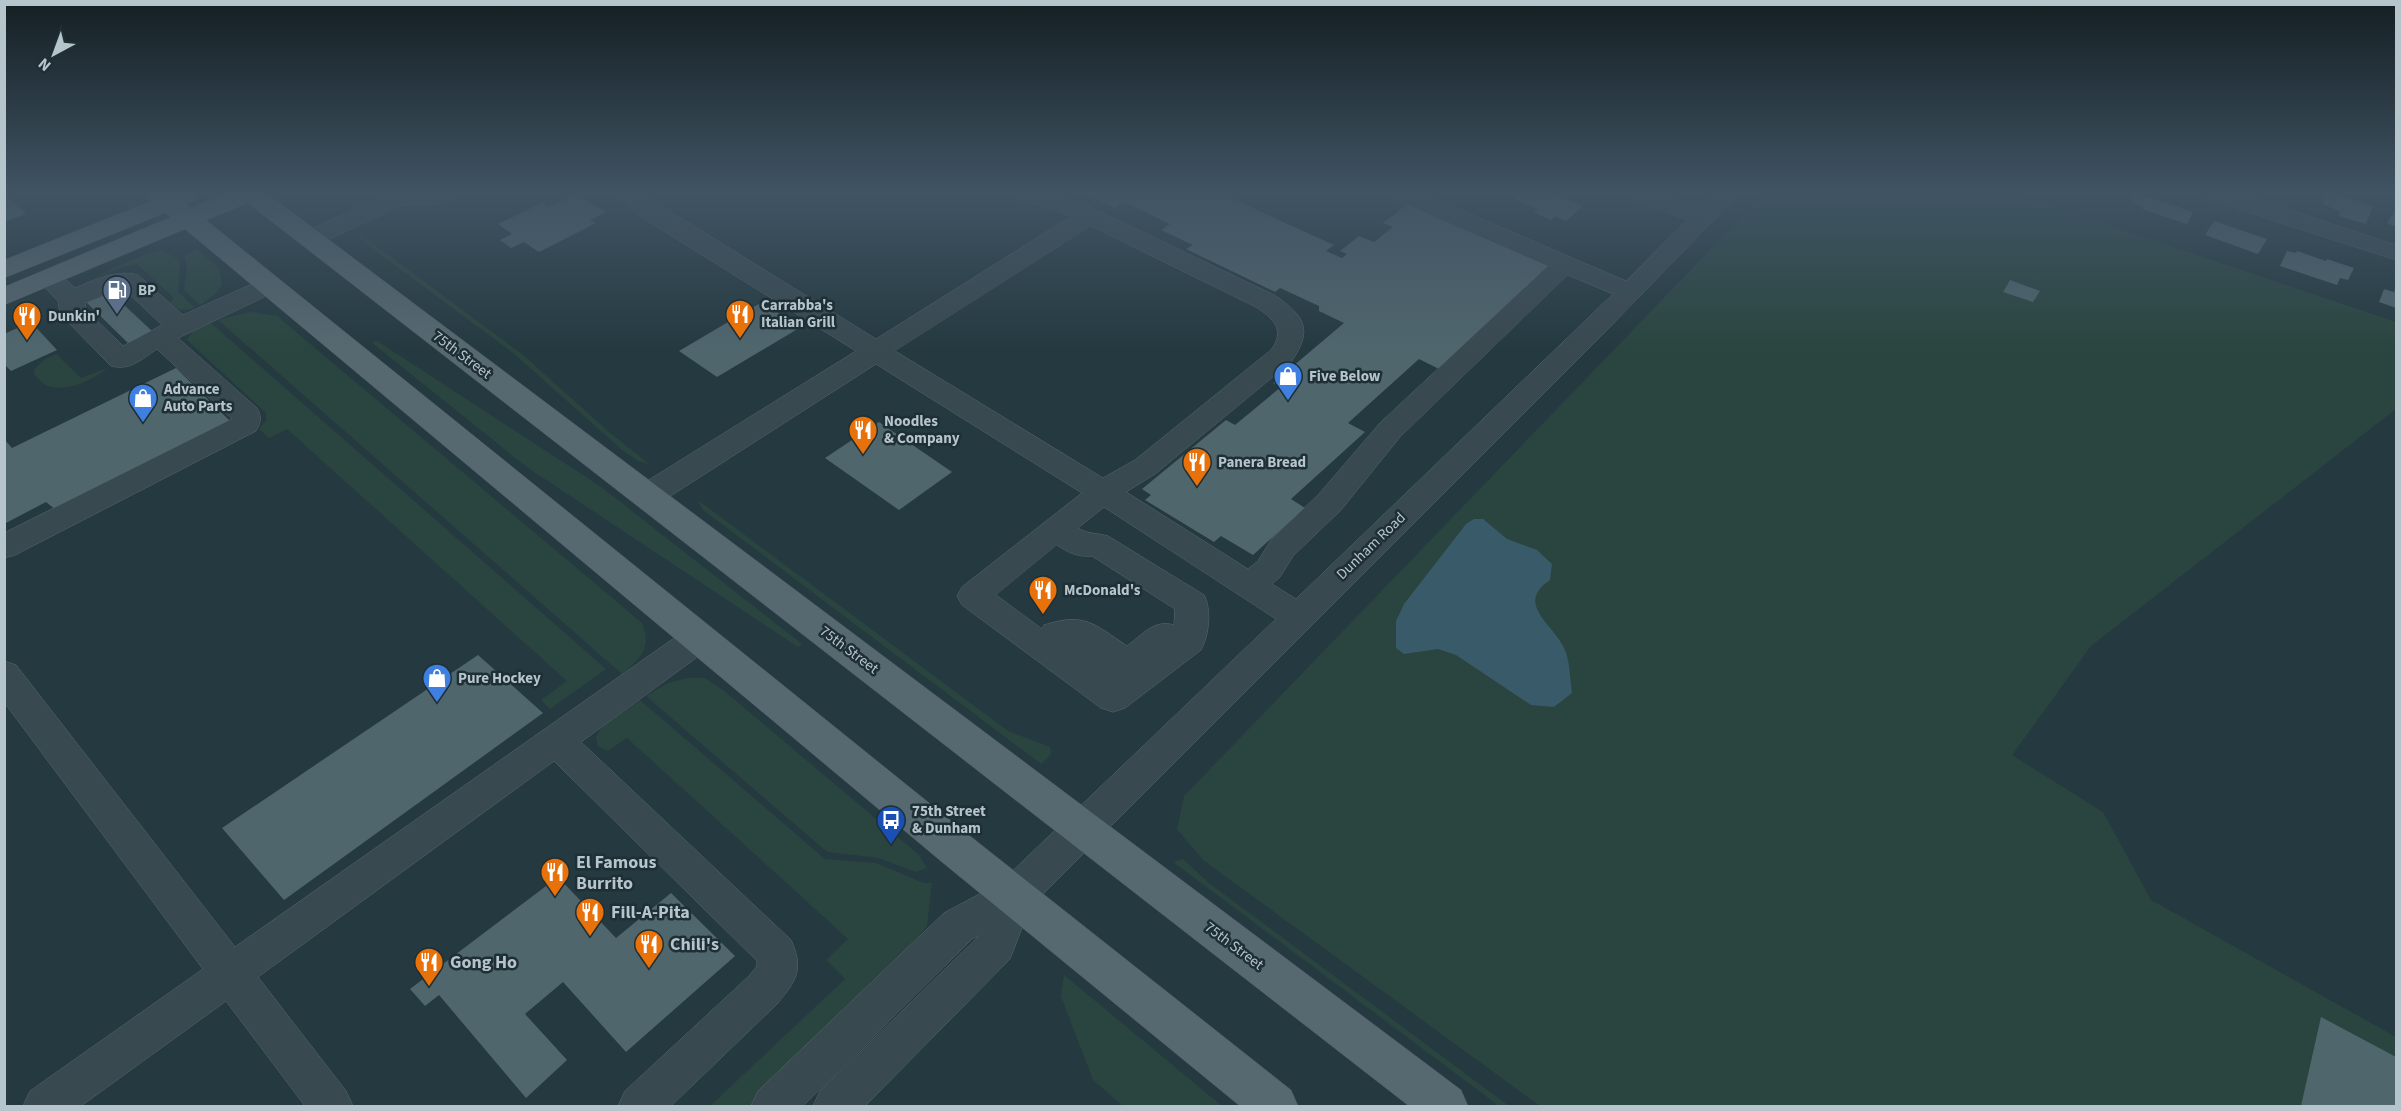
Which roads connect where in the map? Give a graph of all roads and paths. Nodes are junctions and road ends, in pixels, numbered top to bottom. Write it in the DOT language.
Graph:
graph roads {
  1 [pos="66,246"];
  2 [pos="103,246"];
  3 [pos="225,246"];
  4 [pos="319,246"];
  5 [pos="705,246"];
  6 [pos="1043,246"];
  7 [pos="1151,246"];
  8 [pos="1522,246"];
  9 [pos="1675,246"];
  10 [pos="2375,246"];
  11 [pos="2397,253"];
  12 [pos="1565,264"];
  13 [pos="4,270"];
  14 [pos="49,278"];
  15 [pos="270,285"];
  16 [pos="1629,292"];
  17 [pos="4,297"];
  18 [pos="71,299"];
  19 [pos="169,332"];
  20 [pos="877,352"];
  21 [pos="1103,492"];
  22 [pos="647,496"];
  23 [pos="1068,537"];
  24 [pos="4,547"];
  25 [pos="1249,586"];
  26 [pos="1298,617"];
  27 [pos="1013,626"];
  28 [pos="699,638"];
  29 [pos="4,675"];
  30 [pos="556,740"];
  31 [pos="1083,828"];
  32 [pos="1014,896"];
  33 [pos="230,973"];
  34 [pos="45,1107"];
  35 [pos="331,1107"];
  36 [pos="640,1107"];
  37 [pos="773,1107"];
  38 [pos="835,1107"];
  39 [pos="1275,1107"];
  40 [pos="1445,1107"];
  1 -- 13 [label="main road"];
  2 -- 14 [label="main road"];
  3 -- 15 [label="main road"];
  4 -- 22 [label="main road, 75th Street"];
  5 -- 20 [label="street"];
  6 -- 20 [label="street"];
  7 -- 21 [label="street"];
  8 -- 12 [label="street"];
  9 -- 16 [label="street, Dunham Road"];
  10 -- 11 [label="street"];
  12 -- 16 [label="street"];
  12 -- 25 [label="street"];
  14 -- 17 [label="main road"];
  14 -- 18 [label="street"];
  15 -- 19 [label="street"];
  15 -- 28 [label="main road"];
  16 -- 26 [label="street, Dunham Road"];
  18 -- 19 [label="street"];
  18 -- 19 [label="street"];
  19 -- 24 [label="street"];
  20 -- 21 [label="street"];
  20 -- 22 [label="street"];
  21 -- 23 [label="street"];
  21 -- 25 [label="street"];
  22 -- 31 [label="main road, 75th Street"];
  23 -- 27 [label="street"];
  23 -- 27 [label="street"];
  23 -- 27 [label="street"];
  25 -- 26 [label="street"];
  26 -- 31 [label="street, Dunham Road"];
  28 -- 30 [label="street"];
  28 -- 32 [label="main road"];
  29 -- 33 [label="street"];
  30 -- 33 [label="street"];
  30 -- 36 [label="street"];
  31 -- 32 [label="street, Dunham Road"];
  31 -- 40 [label="main road, 75th Street"];
  32 -- 37 [label="street"];
  32 -- 38 [label="street"];
  32 -- 39 [label="main road"];
  33 -- 34 [label="street"];
  33 -- 35 [label="street"];
}
